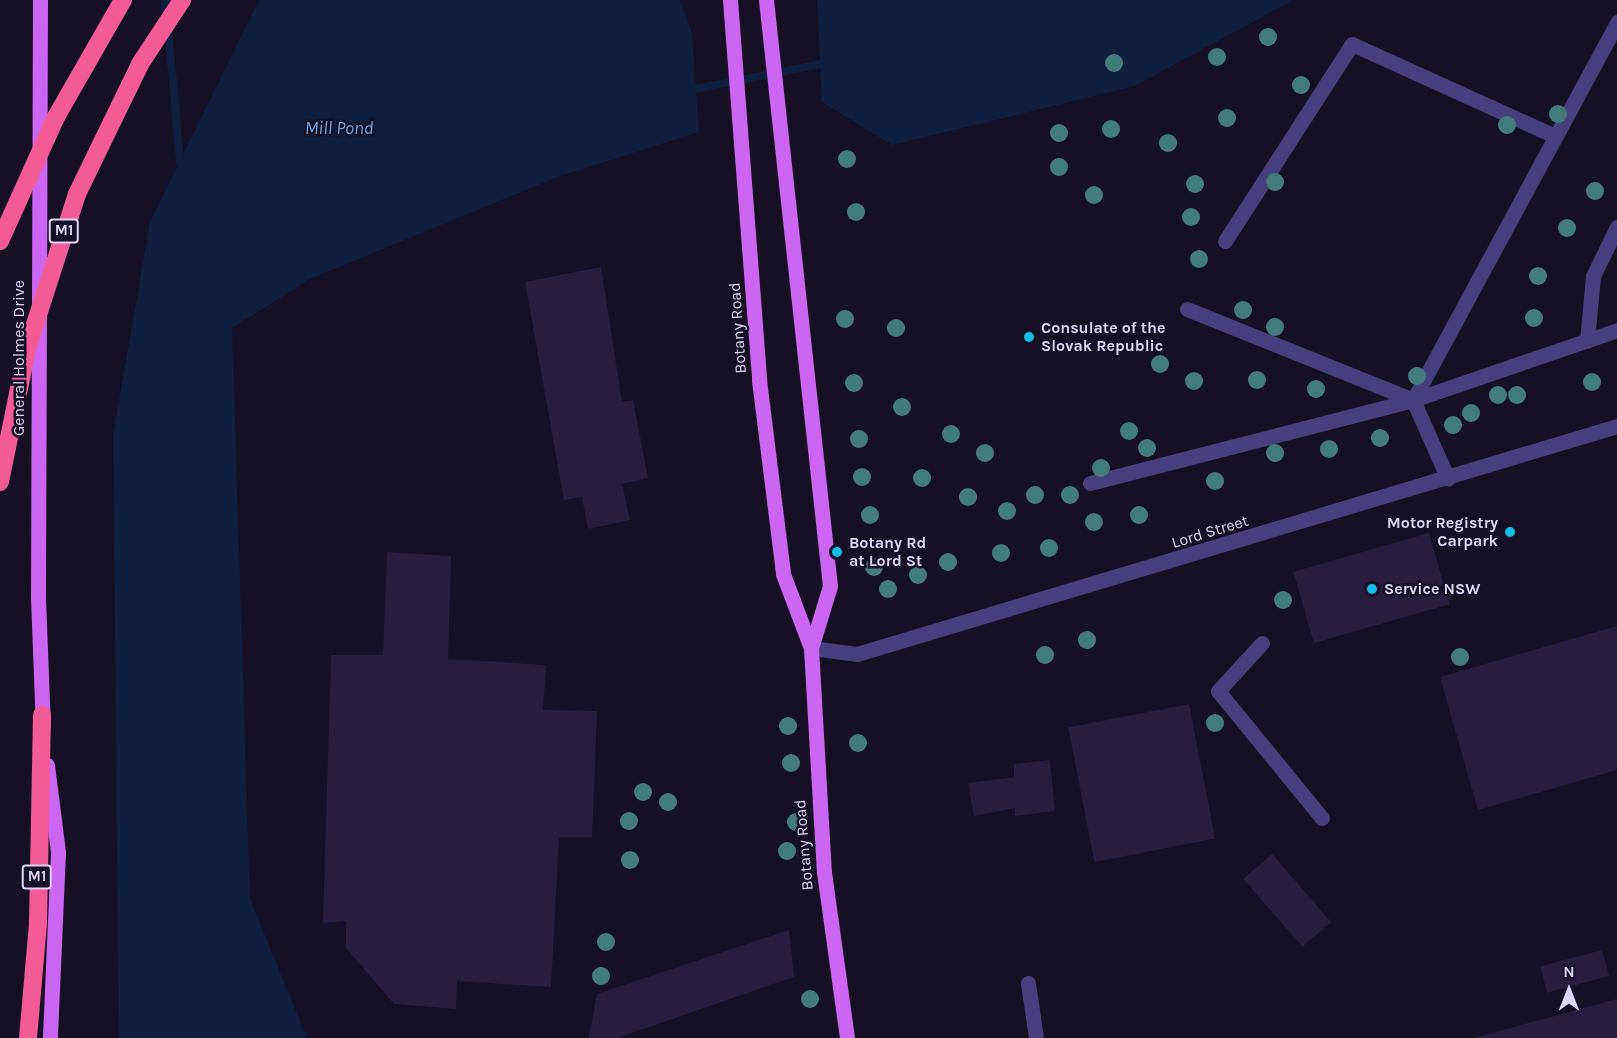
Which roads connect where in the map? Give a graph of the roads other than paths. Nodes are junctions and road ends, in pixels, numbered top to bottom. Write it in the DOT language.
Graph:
graph roads {
  1 [pos="39,0"];
  2 [pos="123,0"];
  3 [pos="182,0"];
  4 [pos="766,6"];
  5 [pos="730,8"];
  6 [pos="1617,22"];
  7 [pos="1553,135"];
  8 [pos="1617,227"];
  9 [pos="0,241"];
  10 [pos="1225,241"];
  11 [pos="1187,309"];
  12 [pos="1617,330"];
  13 [pos="1587,341"];
  14 [pos="1413,400"];
  15 [pos="1617,426"];
  16 [pos="1448,478"];
  17 [pos="0,482"];
  18 [pos="1090,483"];
  19 [pos="1262,643"];
  20 [pos="811,648"];
  21 [pos="42,715"];
  22 [pos="1322,818"];
  23 [pos="1028,983"];
  24 [pos="28,1038"];
  25 [pos="50,1038"];
  26 [pos="847,1038"];
  27 [pos="1036,1038"];
  1 -- 21 [label="main road, General Holmes Drive / M1"];
  2 -- 9 [label="highway"];
  3 -- 17 [label="highway, M1"];
  4 -- 20 [label="main road, Botany Road"];
  5 -- 20 [label="main road, Botany Road"];
  6 -- 7 [label="street"];
  7 -- 10 [label="street"];
  7 -- 14 [label="street"];
  8 -- 13 [label="street"];
  11 -- 14 [label="street"];
  12 -- 13 [label="street"];
  13 -- 14 [label="street"];
  14 -- 16 [label="street"];
  14 -- 18 [label="street"];
  15 -- 16 [label="street, Lord Street"];
  16 -- 20 [label="street, Lord Street"];
  19 -- 22 [label="street"];
  20 -- 26 [label="main road, Botany Road"];
  21 -- 24 [label="highway, M1"];
  21 -- 25 [label="main road, General Holmes Drive"];
  23 -- 27 [label="street"];
}
